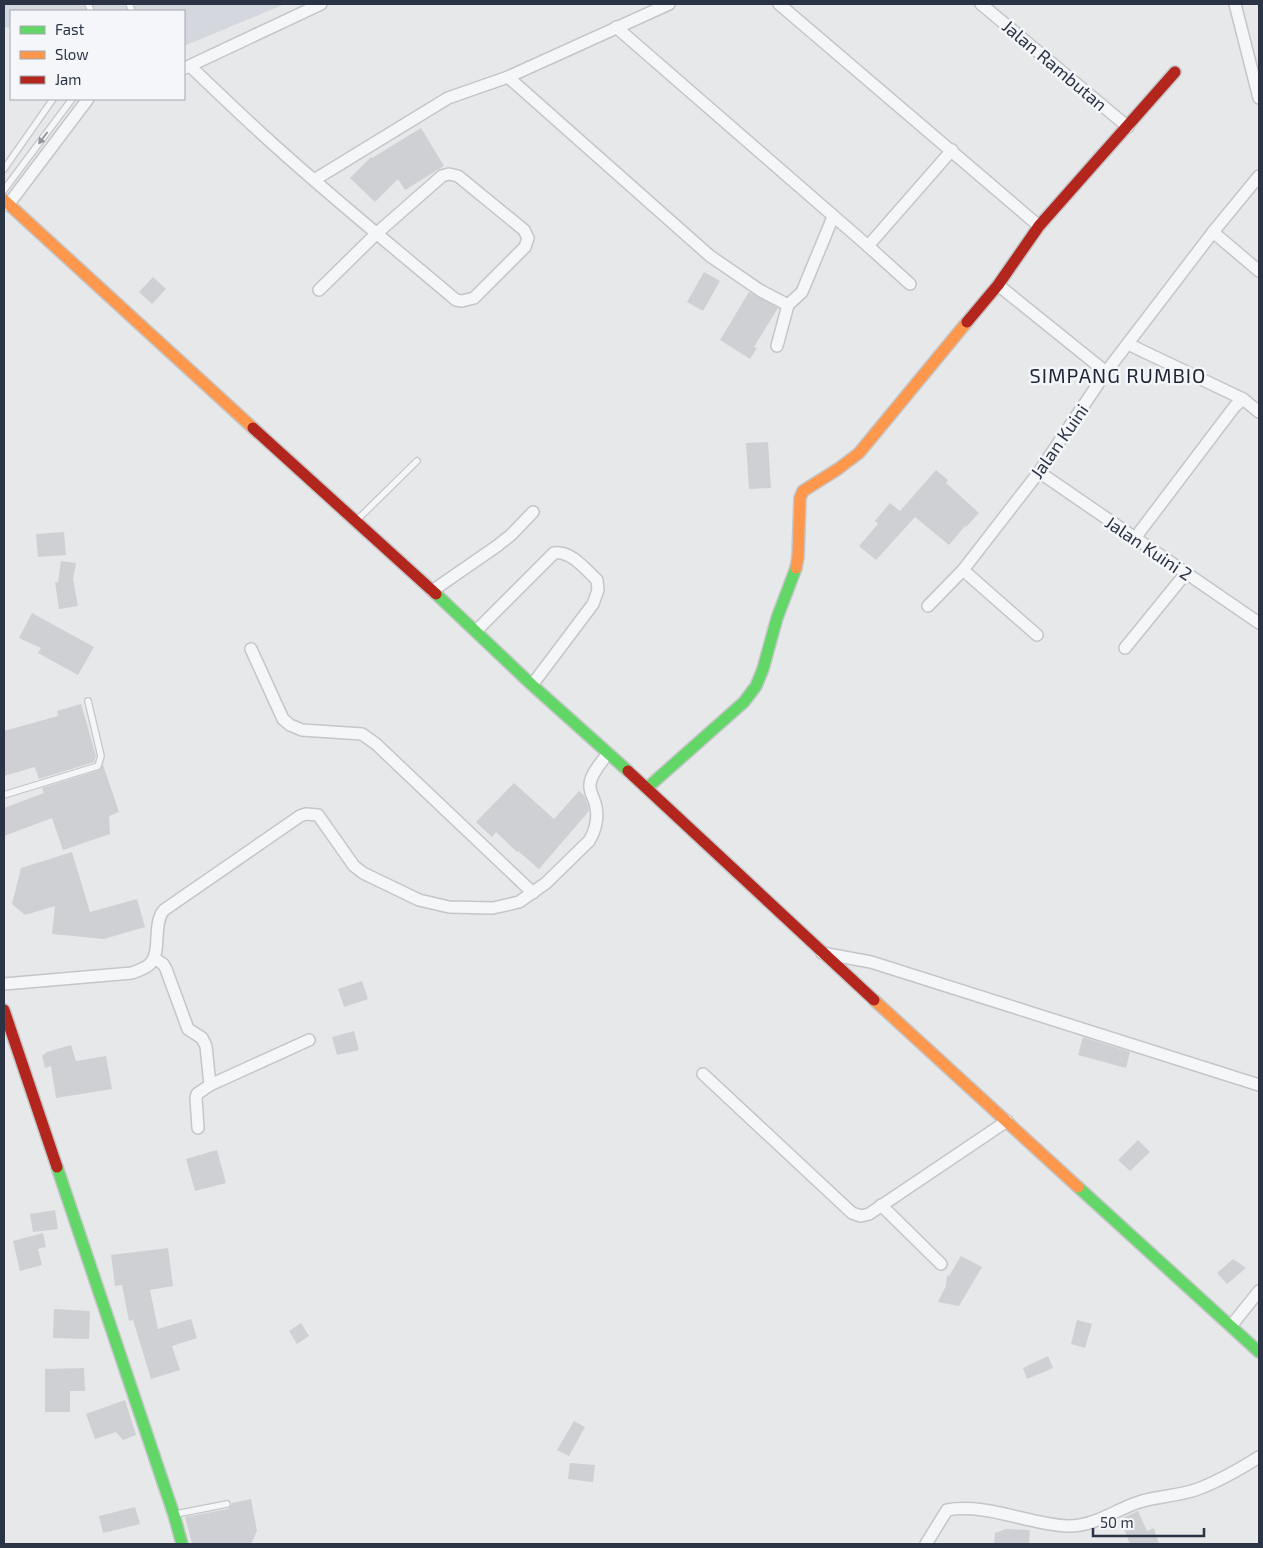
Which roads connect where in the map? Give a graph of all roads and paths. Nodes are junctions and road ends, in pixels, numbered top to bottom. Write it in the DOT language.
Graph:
graph roads {
  1 [pos="321,4"];
  2 [pos="669,4"];
  3 [pos="779,4"];
  4 [pos="981,4"];
  5 [pos="1235,4"];
  6 [pos="616,28"];
  7 [pos="187,68"];
  8 [pos="1175,72"];
  9 [pos="508,76"];
  10 [pos="1259,98"];
  11 [pos="52,100"];
  12 [pos="71,100"];
  13 [pos="87,100"];
  14 [pos="1128,127"];
  15 [pos="952,150"];
  16 [pos="4,169"];
  17 [pos="1259,176"];
  18 [pos="314,180"];
  19 [pos="4,190"];
  20 [pos="6,202"];
  21 [pos="833,217"];
  22 [pos="1039,226"];
  23 [pos="1213,232"];
  24 [pos="377,234"];
  25 [pos="868,246"];
  26 [pos="1259,271"];
  27 [pos="910,284"];
  28 [pos="998,285"];
  29 [pos="319,290"];
  30 [pos="788,305"];
  31 [pos="1128,344"];
  32 [pos="777,346"];
  33 [pos="1106,372"];
  34 [pos="1243,399"];
  35 [pos="1259,412"];
  36 [pos="417,461"];
  37 [pos="1039,472"];
  38 [pos="533,512"];
  39 [pos="356,521"];
  40 [pos="1135,538"];
  41 [pos="963,570"];
  42 [pos="1186,573"];
  43 [pos="432,591"];
  44 [pos="928,606"];
  45 [pos="1259,623"];
  46 [pos="476,631"];
  47 [pos="1037,635"];
  48 [pos="1125,648"];
  49 [pos="251,649"];
  50 [pos="532,685"];
  51 [pos="88,701"];
  52 [pos="608,753"];
  53 [pos="647,788"];
  54 [pos="4,795"];
  55 [pos="533,893"];
  56 [pos="822,953"];
  57 [pos="154,958"];
  58 [pos="4,984"];
  59 [pos="4,1010"];
  60 [pos="309,1040"];
  61 [pos="703,1074"];
  62 [pos="210,1085"];
  63 [pos="1259,1085"];
  64 [pos="1007,1121"];
  65 [pos="198,1128"];
  66 [pos="881,1205"];
  67 [pos="941,1264"];
  68 [pos="1259,1290"];
  69 [pos="1231,1326"];
  70 [pos="1259,1352"];
  71 [pos="1259,1457"];
  72 [pos="227,1504"];
  73 [pos="174,1515"];
  74 [pos="182,1544"];
  75 [pos="926,1544"];
  1 -- 7 [label="street"];
  2 -- 6 [label="street"];
  3 -- 15 [label="street"];
  4 -- 14 [label="street, Jalan Rambutan"];
  5 -- 10 [label="street"];
  6 -- 9 [label="street"];
  6 -- 21 [label="street"];
  7 -- 18 [label="street"];
  8 -- 14 [label="street"];
  9 -- 18 [label="street"];
  9 -- 30 [label="street"];
  11 -- 16 [label="lane"];
  12 -- 19 [label="lane, one-way"];
  13 -- 20 [label="street"];
  14 -- 22 [label="street"];
  15 -- 22 [label="street"];
  15 -- 25 [label="street"];
  17 -- 23 [label="street, Jalan Kuini"];
  18 -- 24 [label="street"];
  20 -- 39 [label="street"];
  21 -- 25 [label="street"];
  21 -- 30 [label="street"];
  22 -- 28 [label="street"];
  23 -- 26 [label="street"];
  23 -- 31 [label="street, Jalan Kuini"];
  24 -- 24 [label="street"];
  24 -- 29 [label="street"];
  25 -- 27 [label="street"];
  28 -- 33 [label="street"];
  28 -- 53 [label="street"];
  30 -- 32 [label="street"];
  31 -- 33 [label="street, Jalan Kuini"];
  31 -- 34 [label="street"];
  33 -- 37 [label="street, Jalan Kuini"];
  34 -- 35 [label="street"];
  34 -- 40 [label="street"];
  36 -- 39 [label="lane"];
  37 -- 40 [label="street, Jalan Kuini 2"];
  37 -- 41 [label="street, Jalan Kuini"];
  38 -- 43 [label="street"];
  39 -- 43 [label="street"];
  40 -- 42 [label="street, Jalan Kuini 2"];
  41 -- 44 [label="street, Jalan Kuini"];
  41 -- 47 [label="street"];
  42 -- 45 [label="street, Jalan Kuini 2"];
  42 -- 48 [label="street"];
  43 -- 46 [label="street"];
  46 -- 50 [label="street"];
  46 -- 50 [label="street"];
  49 -- 55 [label="street"];
  50 -- 52 [label="street"];
  51 -- 54 [label="lane"];
  52 -- 53 [label="street"];
  52 -- 55 [label="street"];
  53 -- 56 [label="street"];
  55 -- 57 [label="street"];
  56 -- 63 [label="street"];
  56 -- 64 [label="street"];
  57 -- 58 [label="street"];
  57 -- 62 [label="street"];
  59 -- 73 [label="street"];
  60 -- 62 [label="street"];
  61 -- 66 [label="street"];
  62 -- 65 [label="street"];
  64 -- 66 [label="street"];
  64 -- 69 [label="street"];
  66 -- 67 [label="street"];
  68 -- 69 [label="street"];
  69 -- 70 [label="street"];
  71 -- 75 [label="street"];
  72 -- 73 [label="lane"];
  73 -- 74 [label="street"];
}
